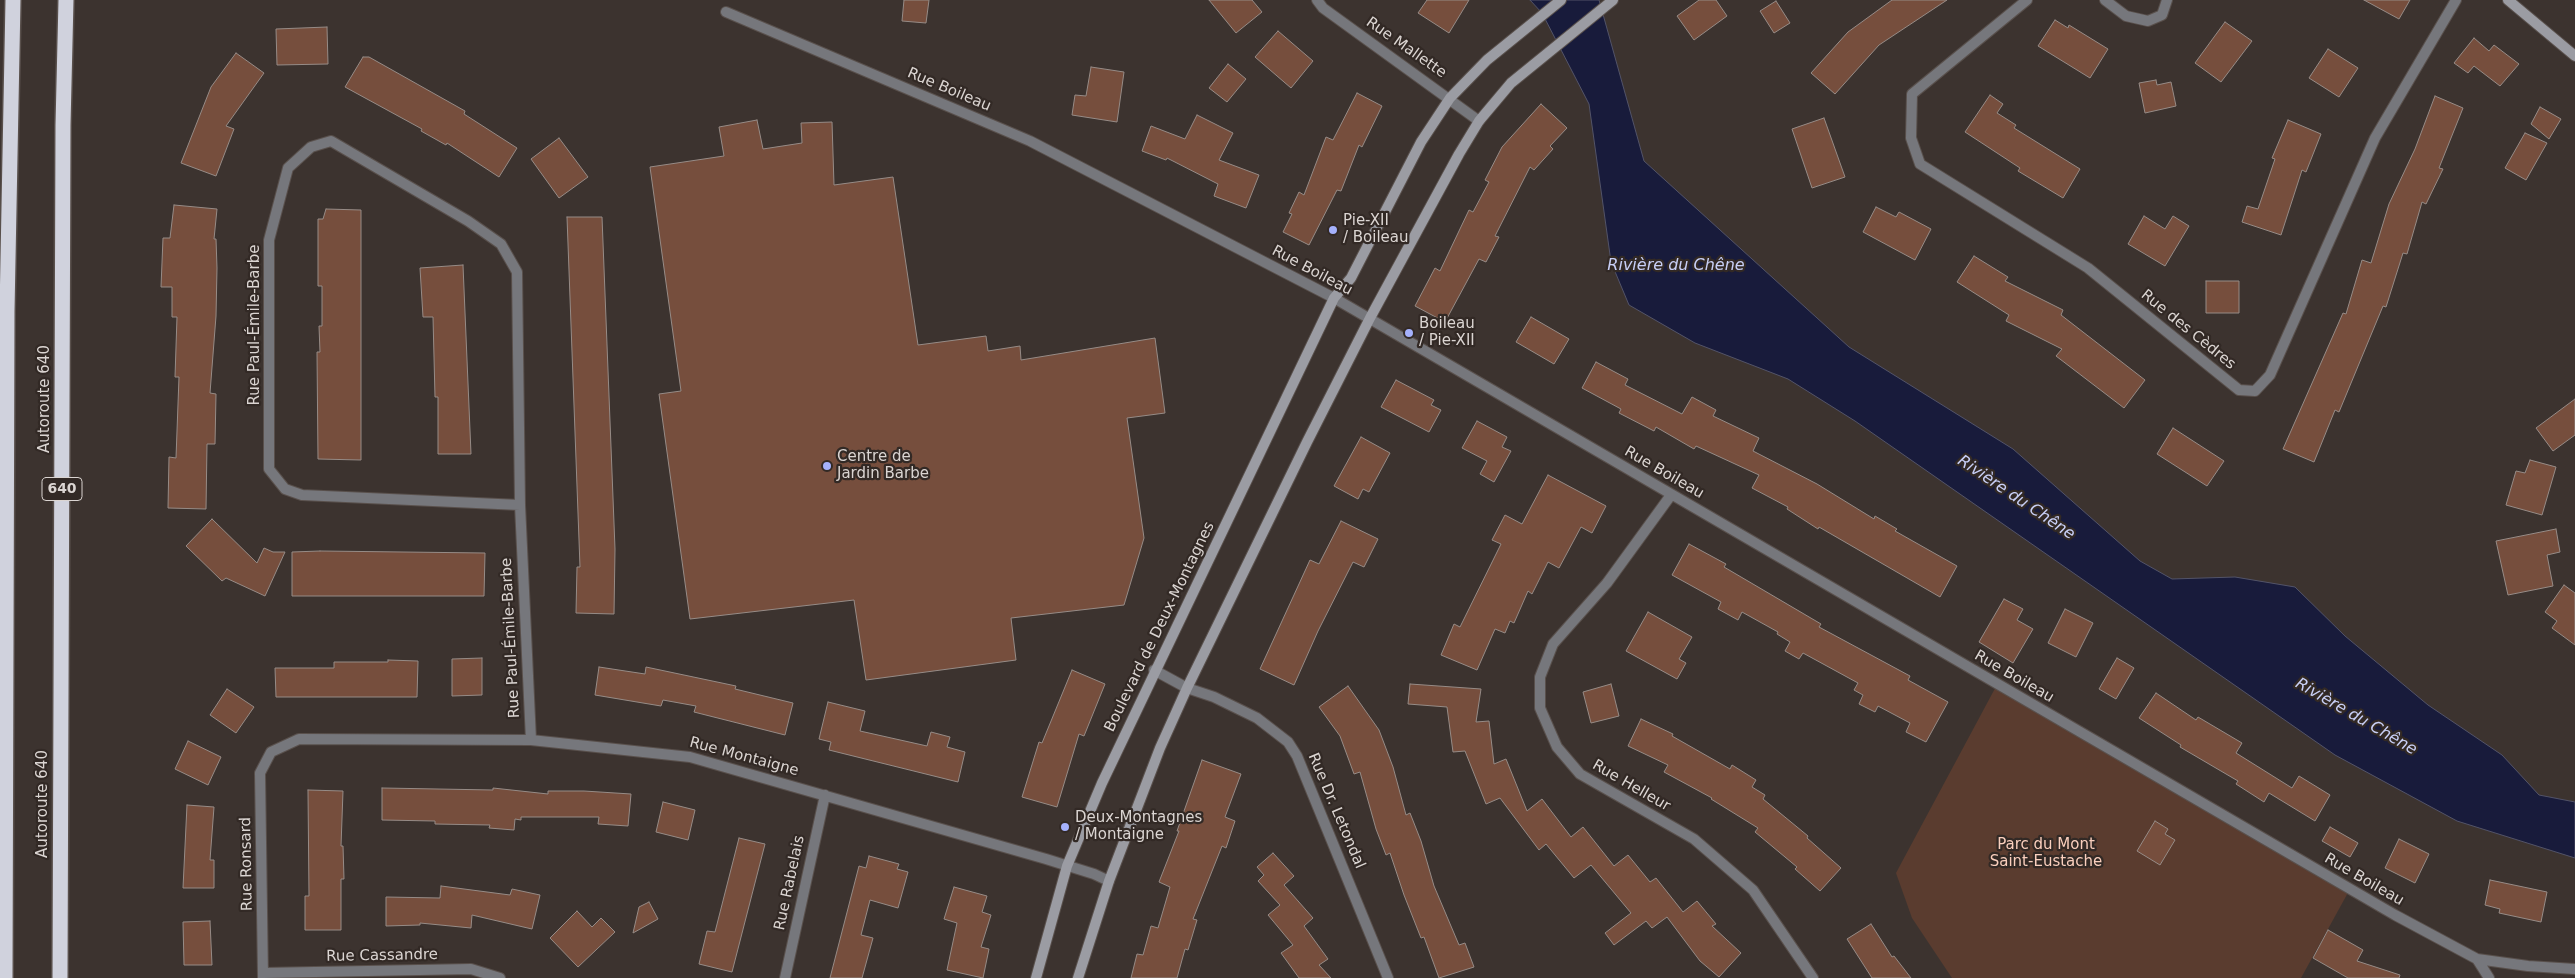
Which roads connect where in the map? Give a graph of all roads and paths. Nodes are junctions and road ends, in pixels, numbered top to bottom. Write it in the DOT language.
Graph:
graph roads {
  1 [pos="13,0"];
  2 [pos="66,0"];
  3 [pos="1317,0"];
  4 [pos="1561,0"];
  5 [pos="1613,0"];
  6 [pos="2026,0"];
  7 [pos="2104,0"];
  8 [pos="2167,0"];
  9 [pos="2456,0"];
  10 [pos="2508,0"];
  11 [pos="726,12"];
  12 [pos="2575,56"];
  13 [pos="1450,98"];
  14 [pos="1479,121"];
  15 [pos="1334,298"];
  16 [pos="1370,318"];
  17 [pos="1671,495"];
  18 [pos="520,505"];
  19 [pos="1154,670"];
  20 [pos="1187,688"];
  21 [pos="531,740"];
  22 [pos="271,752"];
  23 [pos="825,795"];
  24 [pos="1067,866"];
  25 [pos="1109,881"];
  26 [pos="2477,959"];
  27 [pos="2575,969"];
  28 [pos="263,976"];
  29 [pos="1811,977"];
  30 [pos="5,978"];
  31 [pos="60,978"];
  32 [pos="500,978"];
  33 [pos="785,978"];
  34 [pos="1036,978"];
  35 [pos="1078,978"];
  36 [pos="1388,978"];
  37 [pos="2489,978"];
  1 -- 30 [label="highway"];
  2 -- 31 [label="highway, Autoroute 640 / 640"];
  3 -- 13 [label="street, Rue Mallette"];
  4 -- 13 [label="street, Boulevard de Deux-Montagnes"];
  5 -- 14 [label="street"];
  6 -- 9 [label="street, Rue des Cèdres"];
  7 -- 8 [label="street"];
  10 -- 12 [label="street"];
  11 -- 15 [label="street, Rue Boileau"];
  13 -- 14 [label="street, Rue Mallette"];
  13 -- 15 [label="street, Boulevard de Deux-Montagnes"];
  14 -- 16 [label="street"];
  15 -- 16 [label="street, Rue Boileau"];
  15 -- 19 [label="street, Boulevard de Deux-Montagnes"];
  16 -- 17 [label="street, Rue Boileau"];
  16 -- 20 [label="street"];
  17 -- 26 [label="street, Rue Boileau"];
  17 -- 29 [label="street, Rue Helleur"];
  18 -- 18 [label="street, Rue Paul-Émile-Barbe"];
  18 -- 21 [label="street, Rue Paul-Émile-Barbe"];
  19 -- 20 [label="street, Rue Dr. Letondal"];
  19 -- 24 [label="street, Boulevard de Deux-Montagnes"];
  20 -- 25 [label="street"];
  20 -- 36 [label="street, Rue Dr. Letondal"];
  21 -- 22 [label="street, Rue Montaigne"];
  21 -- 23 [label="street, Rue Montaigne"];
  22 -- 28 [label="street, Rue Ronsard"];
  23 -- 24 [label="street, Rue Montaigne"];
  23 -- 33 [label="street, Rue Rabelais"];
  24 -- 25 [label="street, Rue Montaigne"];
  24 -- 34 [label="street, Boulevard de Deux-Montagnes"];
  25 -- 35 [label="street"];
  26 -- 27 [label="street, Rue Boileau"];
  26 -- 37 [label="street"];
  28 -- 32 [label="street, Rue Cassandre"];
}
